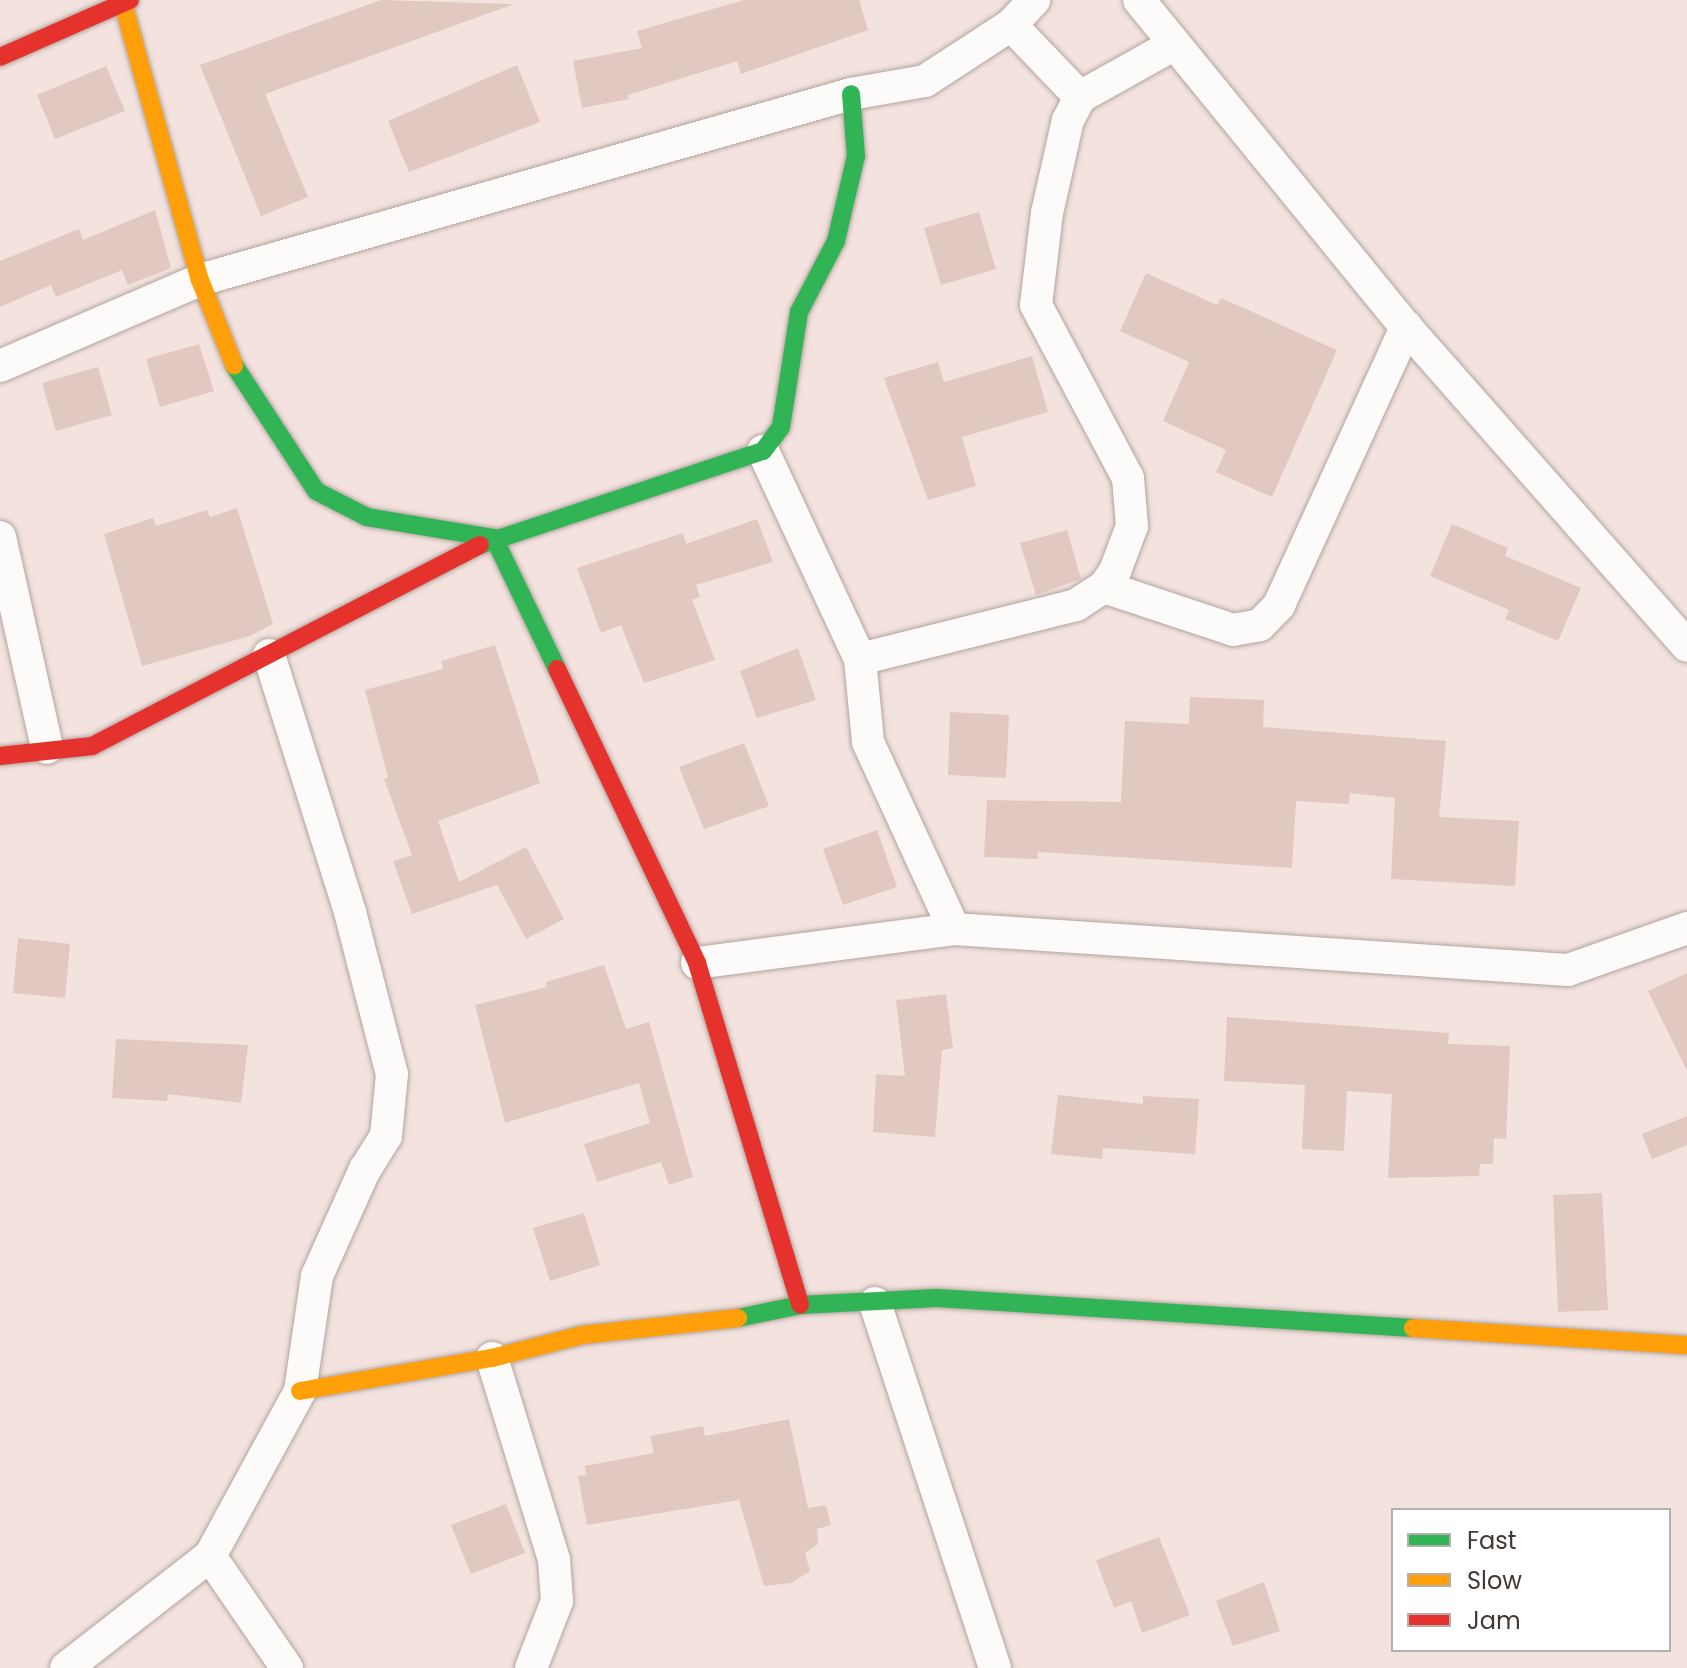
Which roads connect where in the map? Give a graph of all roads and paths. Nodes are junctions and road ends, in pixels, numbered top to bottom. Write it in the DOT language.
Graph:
graph roads {
  1 [pos="1034,0"];
  2 [pos="1139,0"];
  3 [pos="127,2"];
  4 [pos="1011,25"];
  5 [pos="1173,45"];
  6 [pos="0,57"];
  7 [pos="851,94"];
  8 [pos="1080,97"];
  9 [pos="200,280"];
  10 [pos="1406,327"];
  11 [pos="0,366"];
  12 [pos="763,451"];
  13 [pos="0,537"];
  14 [pos="494,538"];
  15 [pos="1104,587"];
  16 [pos="1687,646"];
  17 [pos="269,655"];
  18 [pos="860,659"];
  19 [pos="47,748"];
  20 [pos="0,756"];
  21 [pos="1687,928"];
  22 [pos="954,929"];
  23 [pos="697,963"];
  24 [pos="875,1303"];
  25 [pos="800,1305"];
  26 [pos="1687,1345"];
  27 [pos="492,1358"];
  28 [pos="300,1391"];
  29 [pos="210,1556"];
  30 [pos="66,1668"];
  31 [pos="287,1668"];
  32 [pos="531,1668"];
  33 [pos="995,1668"];
  1 -- 4 [label="street"];
  2 -- 5 [label="street"];
  3 -- 6 [label="street"];
  3 -- 9 [label="street"];
  4 -- 7 [label="street"];
  4 -- 8 [label="street"];
  5 -- 8 [label="street"];
  5 -- 10 [label="street"];
  7 -- 9 [label="street"];
  7 -- 12 [label="street"];
  8 -- 15 [label="street"];
  9 -- 11 [label="street"];
  9 -- 14 [label="street"];
  10 -- 15 [label="street"];
  10 -- 16 [label="street"];
  12 -- 14 [label="street"];
  12 -- 18 [label="street"];
  13 -- 19 [label="street"];
  14 -- 17 [label="street"];
  14 -- 23 [label="street"];
  15 -- 18 [label="street"];
  17 -- 19 [label="street"];
  17 -- 28 [label="street"];
  18 -- 22 [label="street"];
  19 -- 20 [label="street"];
  21 -- 22 [label="street"];
  22 -- 23 [label="street"];
  23 -- 25 [label="street"];
  24 -- 25 [label="street"];
  24 -- 26 [label="street"];
  24 -- 33 [label="street"];
  25 -- 27 [label="street"];
  27 -- 28 [label="street"];
  27 -- 32 [label="street"];
  28 -- 29 [label="street"];
  29 -- 30 [label="street"];
  29 -- 31 [label="street"];
}
